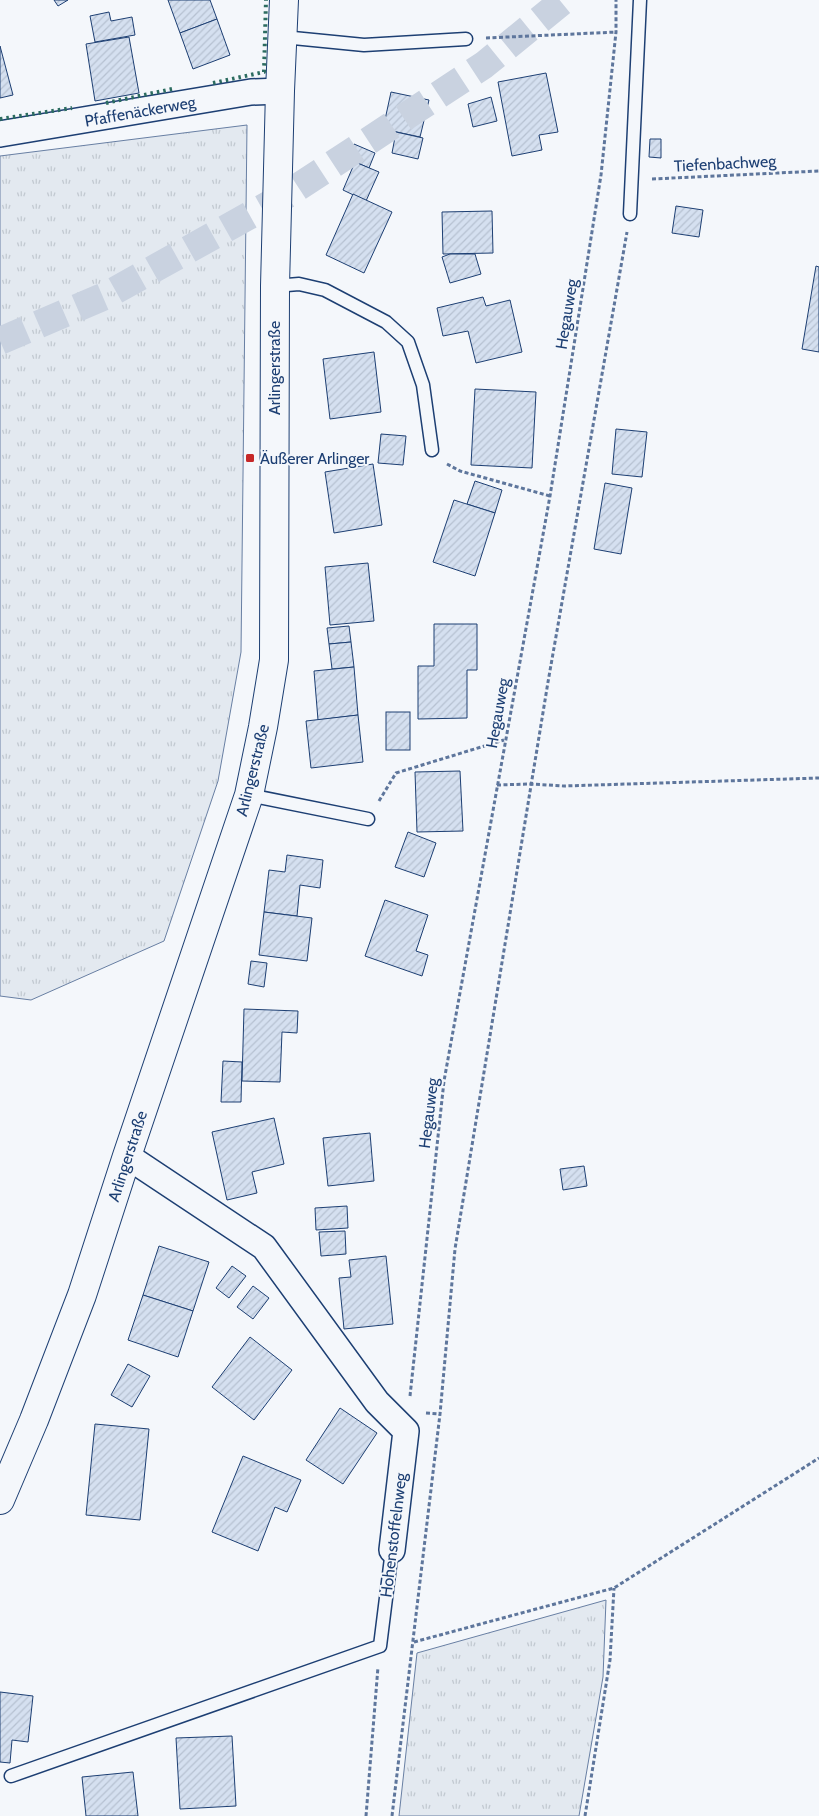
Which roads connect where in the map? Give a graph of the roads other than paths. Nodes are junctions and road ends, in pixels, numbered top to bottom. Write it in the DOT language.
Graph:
graph roads {
  1 [pos="284,0"];
  2 [pos="640,0"];
  3 [pos="283,37"];
  4 [pos="466,39"];
  5 [pos="280,91"];
  6 [pos="0,134"];
  7 [pos="630,214"];
  8 [pos="275,286"];
  9 [pos="432,450"];
  10 [pos="249,794"];
  11 [pos="368,819"];
  12 [pos="127,1156"];
  13 [pos="0,1500"];
  14 [pos="392,1550"];
  15 [pos="11,1776"];
  1 -- 3 [label="main road, Arlingerstraße"];
  2 -- 7 [label="lane"];
  3 -- 4 [label="lane"];
  3 -- 5 [label="main road, Arlingerstraße"];
  5 -- 6 [label="street, Pfaffenäckerweg"];
  5 -- 8 [label="main road, Arlingerstraße"];
  8 -- 9 [label="lane"];
  8 -- 10 [label="main road, Arlingerstraße"];
  10 -- 11 [label="lane"];
  10 -- 12 [label="main road, Arlingerstraße"];
  12 -- 13 [label="main road, Arlingerstraße"];
  12 -- 14 [label="street, Hohenstoffelnweg"];
  14 -- 15 [label="lane, Hohenstoffelnweg"];
}
